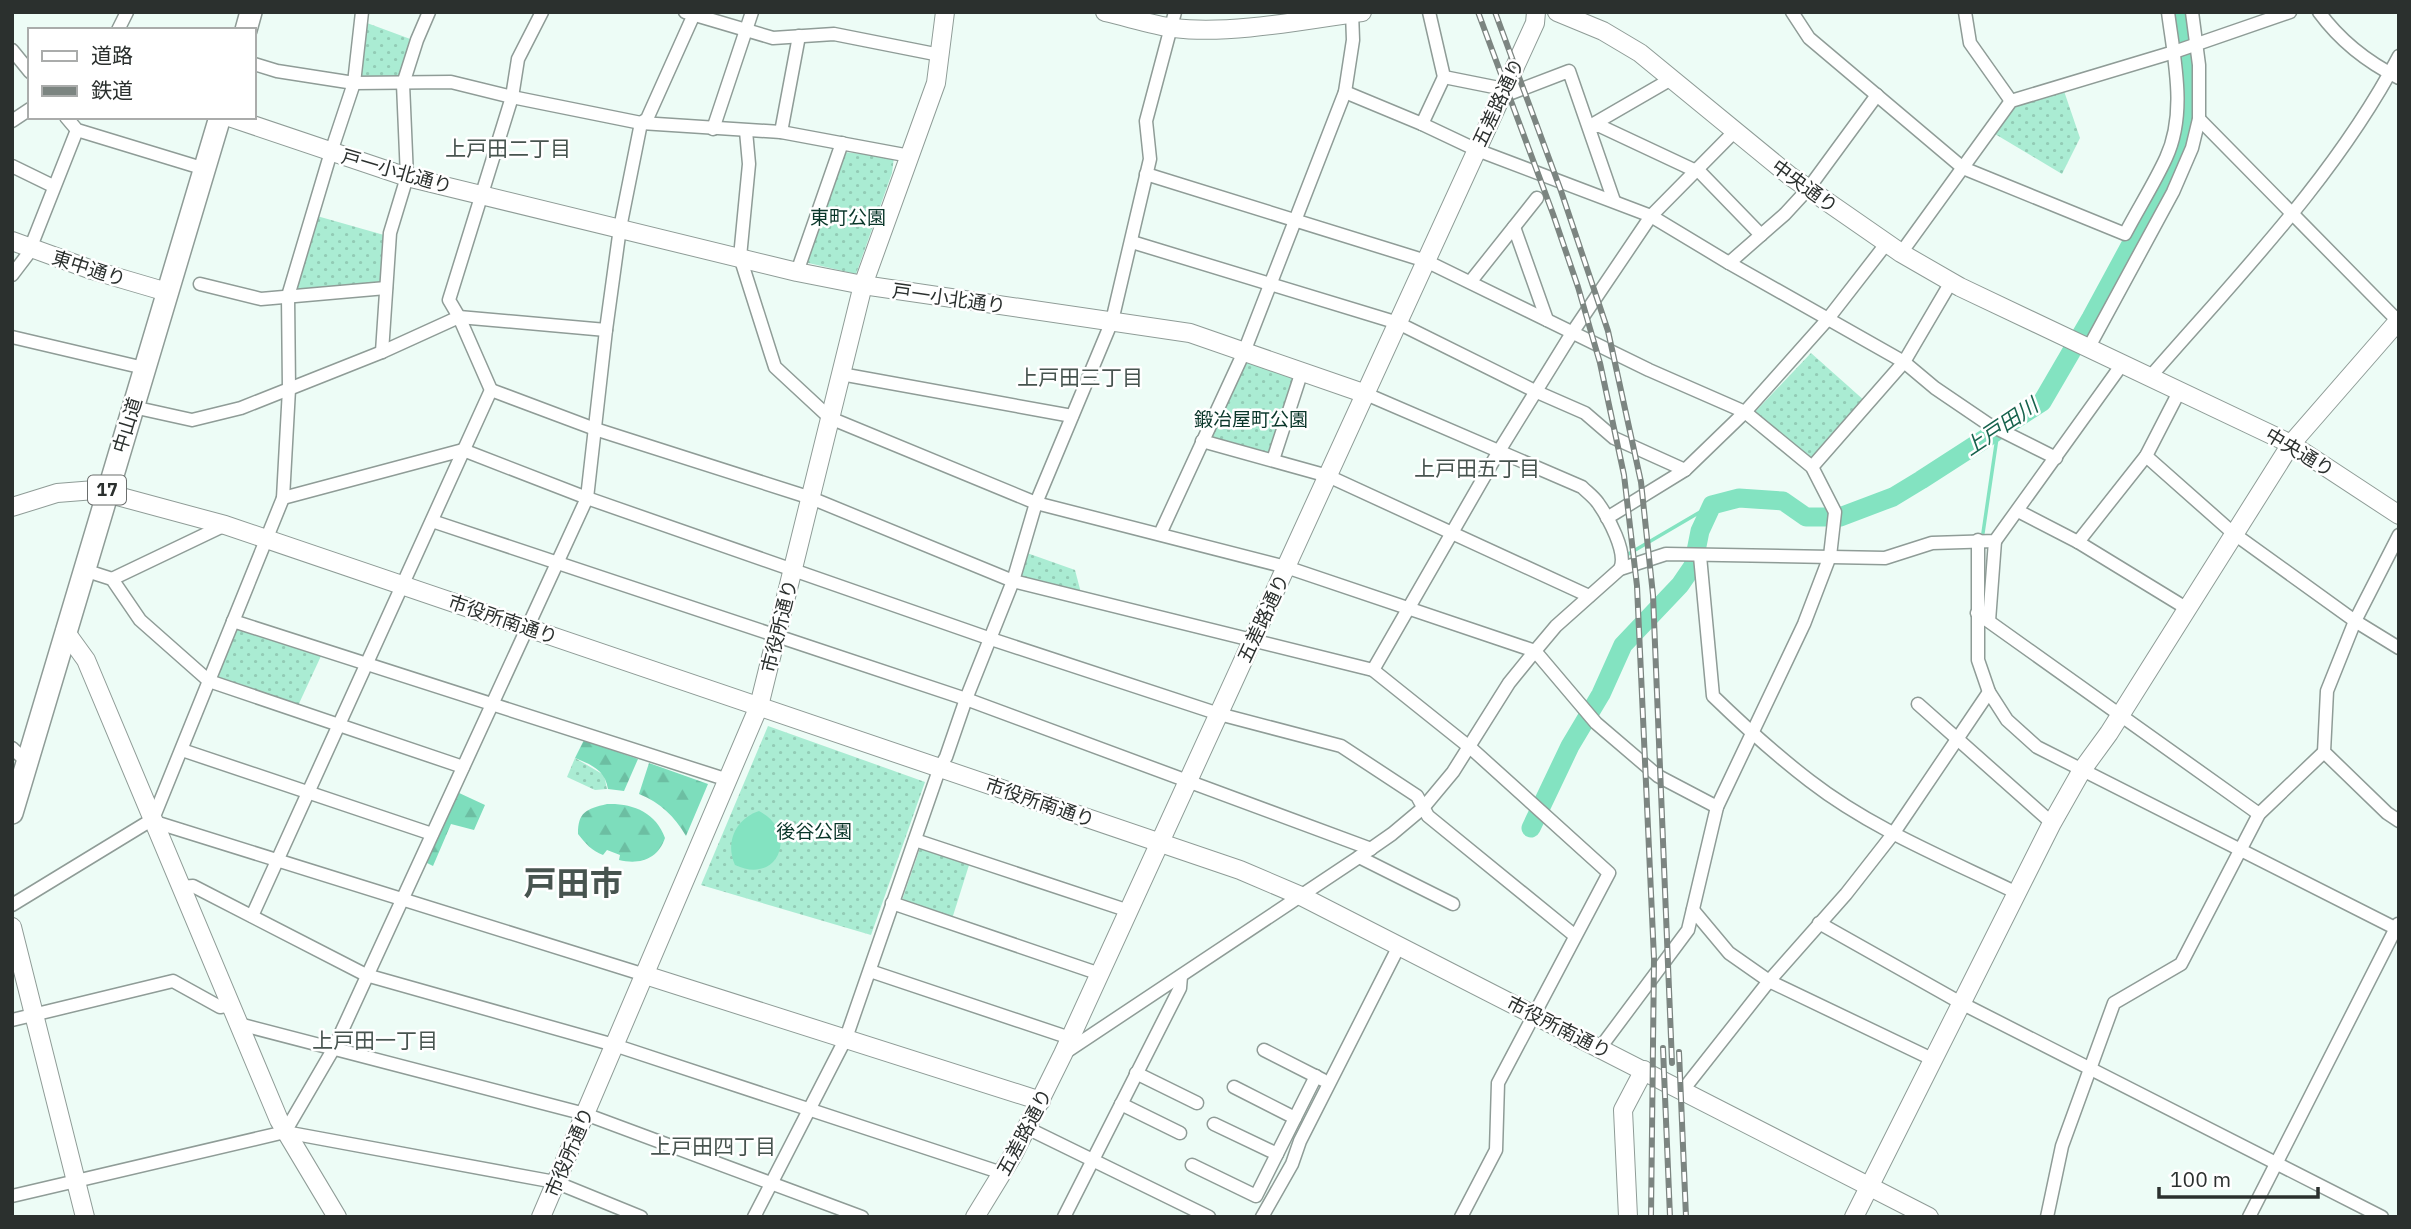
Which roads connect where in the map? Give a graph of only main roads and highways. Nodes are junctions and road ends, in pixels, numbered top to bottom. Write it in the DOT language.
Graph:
graph roads {
  1 [pos="219,119"];
  2 [pos="19,755"];
  3 [pos="12,813"];
  1 -- 2 [label="highway, 中山道 / 17"];
  2 -- 3 [label="highway, 中山道 / 17"];
}
